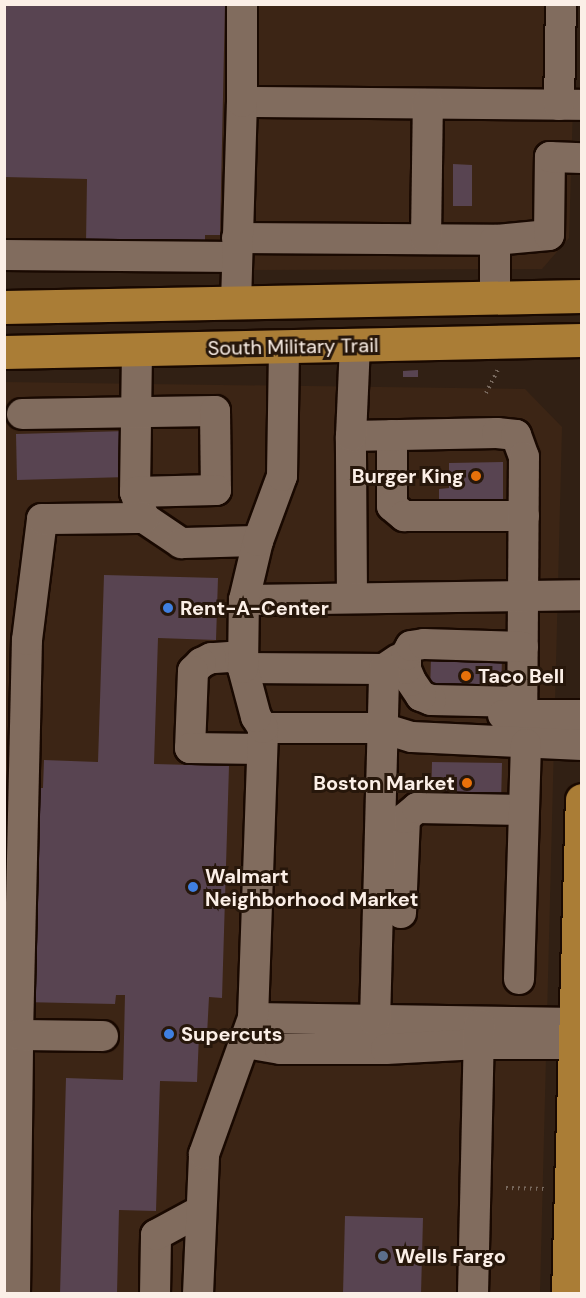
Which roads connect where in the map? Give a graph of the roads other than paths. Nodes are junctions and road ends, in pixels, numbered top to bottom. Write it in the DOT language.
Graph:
graph roads {
  1 [pos="242,4"];
  2 [pos="561,4"];
  3 [pos="242,102"];
  4 [pos="428,104"];
  5 [pos="570,105"];
  6 [pos="582,158"];
  7 [pos="426,239"];
  8 [pos="495,240"];
  9 [pos="237,247"];
  10 [pos="4,255"];
  11 [pos="582,296"];
  12 [pos="495,298"];
  13 [pos="236,303"];
  14 [pos="38,306"];
  15 [pos="4,307"];
  16 [pos="4,320"];
  17 [pos="582,340"];
  18 [pos="355,346"];
  19 [pos="284,347"];
  20 [pos="137,350"];
  21 [pos="4,352"];
  22 [pos="136,413"];
  23 [pos="22,414"];
  24 [pos="392,435"];
  25 [pos="351,436"];
  26 [pos="140,505"];
  27 [pos="524,516"];
  28 [pos="258,541"];
  29 [pos="524,595"];
  30 [pos="582,595"];
  31 [pos="352,598"];
  32 [pos="244,600"];
  33 [pos="523,647"];
  34 [pos="243,662"];
  35 [pos="395,662"];
  36 [pos="522,708"];
  37 [pos="582,715"];
  38 [pos="382,728"];
  39 [pos="262,738"];
  40 [pos="526,744"];
  41 [pos="582,745"];
  42 [pos="582,800"];
  43 [pos="523,810"];
  44 [pos="401,913"];
  45 [pos="519,979"];
  46 [pos="375,1021"];
  47 [pos="249,1030"];
  48 [pos="479,1033"];
  49 [pos="578,1034"];
  50 [pos="18,1035"];
  51 [pos="103,1036"];
  52 [pos="200,1210"];
  53 [pos="15,1293"];
  54 [pos="155,1293"];
  55 [pos="198,1293"];
  56 [pos="473,1293"];
  57 [pos="568,1293"];
  1 -- 3 [label="lane"];
  2 -- 5 [label="lane"];
  3 -- 4 [label="lane"];
  3 -- 9 [label="lane"];
  4 -- 5 [label="lane"];
  4 -- 7 [label="lane"];
  6 -- 8 [label="lane"];
  7 -- 8 [label="lane"];
  7 -- 9 [label="lane"];
  8 -- 12 [label="lane"];
  9 -- 10 [label="lane"];
  9 -- 13 [label="lane"];
  11 -- 12 [label="main road"];
  12 -- 13 [label="main road"];
  13 -- 14 [label="main road"];
  14 -- 15 [label="main road"];
  14 -- 16 [label="main road"];
  17 -- 18 [label="main road, South Military Trail"];
  18 -- 19 [label="main road, South Military Trail"];
  18 -- 25 [label="lane"];
  19 -- 20 [label="main road, South Military Trail"];
  19 -- 28 [label="lane"];
  20 -- 21 [label="main road, South Military Trail"];
  20 -- 22 [label="lane"];
  22 -- 23 [label="lane"];
  22 -- 26 [label="lane"];
  22 -- 26 [label="lane"];
  24 -- 25 [label="lane"];
  24 -- 27 [label="lane"];
  24 -- 27 [label="lane"];
  25 -- 31 [label="lane"];
  26 -- 28 [label="lane"];
  26 -- 50 [label="lane"];
  27 -- 29 [label="lane"];
  28 -- 32 [label="lane"];
  29 -- 30 [label="lane"];
  29 -- 31 [label="lane"];
  29 -- 33 [label="lane"];
  31 -- 32 [label="lane"];
  32 -- 34 [label="lane"];
  33 -- 35 [label="lane"];
  33 -- 36 [label="lane"];
  34 -- 35 [label="lane"];
  34 -- 39 [label="lane"];
  34 -- 39 [label="lane"];
  35 -- 36 [label="lane"];
  35 -- 38 [label="lane"];
  36 -- 37 [label="lane"];
  36 -- 38 [label="lane"];
  38 -- 39 [label="lane"];
  38 -- 40 [label="lane"];
  38 -- 46 [label="lane"];
  39 -- 47 [label="lane"];
  40 -- 41 [label="lane"];
  40 -- 43 [label="lane"];
  42 -- 49 [label="main road"];
  43 -- 44 [label="lane"];
  43 -- 45 [label="lane"];
  46 -- 47 [label="lane"];
  46 -- 48 [label="lane"];
  47 -- 48 [label="lane"];
  47 -- 52 [label="lane"];
  48 -- 49 [label="lane"];
  48 -- 56 [label="lane"];
  49 -- 57 [label="main road"];
  50 -- 51 [label="lane"];
  50 -- 53 [label="lane"];
  52 -- 54 [label="lane"];
  52 -- 55 [label="lane"];
}
